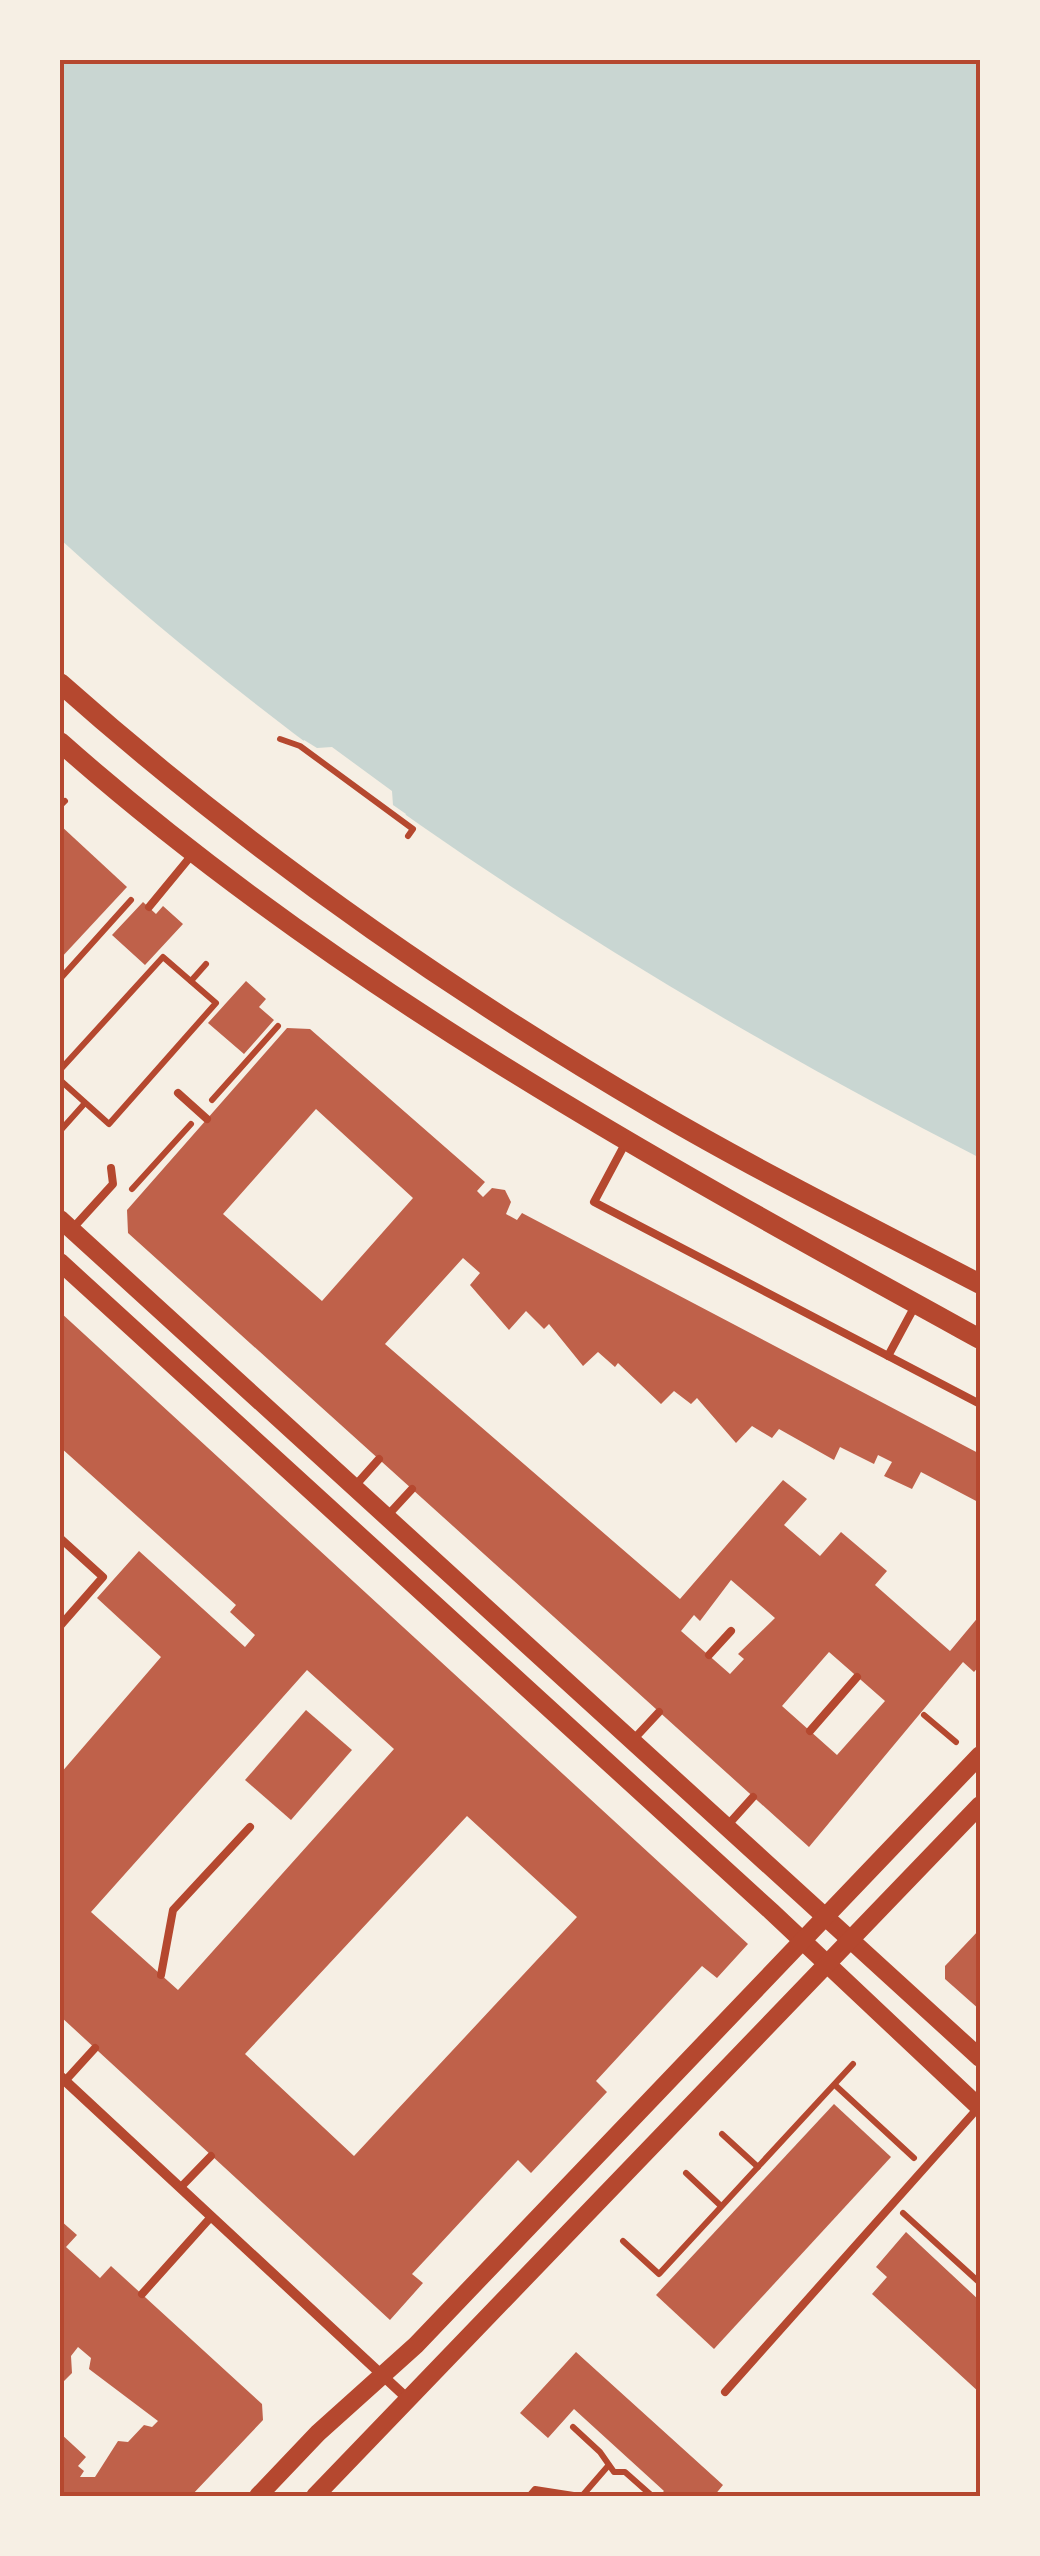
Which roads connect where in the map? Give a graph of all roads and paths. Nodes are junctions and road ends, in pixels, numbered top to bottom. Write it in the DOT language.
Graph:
graph roads {
  1 [pos="60,682"];
  2 [pos="280,739"];
  3 [pos="60,742"];
  4 [pos="408,836"];
  5 [pos="194,852"];
  6 [pos="128,904"];
  7 [pos="149,908"];
  8 [pos="206,964"];
  9 [pos="60,979"];
  10 [pos="191,982"];
  11 [pos="278,1026"];
  12 [pos="60,1070"];
  13 [pos="60,1080"];
  14 [pos="178,1093"];
  15 [pos="85,1103"];
  16 [pos="204,1116"];
  17 [pos="60,1131"];
  18 [pos="626,1142"];
  19 [pos="111,1168"];
  20 [pos="124,1198"];
  21 [pos="66,1224"];
  22 [pos="62,1267"];
  23 [pos="980,1284"];
  24 [pos="916,1304"];
  25 [pos="980,1339"];
  26 [pos="888,1356"];
  27 [pos="980,1404"];
  28 [pos="379,1459"];
  29 [pos="354,1487"];
  30 [pos="412,1489"];
  31 [pos="386,1518"];
  32 [pos="60,1538"];
  33 [pos="60,1626"];
  34 [pos="731,1631"];
  35 [pos="709,1655"];
  36 [pos="858,1677"];
  37 [pos="658,1712"];
  38 [pos="924,1715"];
  39 [pos="810,1731"];
  40 [pos="632,1741"];
  41 [pos="956,1742"];
  42 [pos="980,1755"];
  43 [pos="752,1797"];
  44 [pos="980,1805"];
  45 [pos="250,1827"];
  46 [pos="726,1828"];
  47 [pos="825,1918"];
  48 [pos="850,1940"];
  49 [pos="802,1941"];
  50 [pos="826,1964"];
  51 [pos="161,1975"];
  52 [pos="95,2048"];
  53 [pos="980,2058"];
  54 [pos="853,2064"];
  55 [pos="63,2078"];
  56 [pos="834,2085"];
  57 [pos="979,2108"];
  58 [pos="722,2134"];
  59 [pos="211,2156"];
  60 [pos="758,2167"];
  61 [pos="926,2169"];
  62 [pos="686,2174"];
  63 [pos="180,2188"];
  64 [pos="721,2206"];
  65 [pos="895,2206"];
  66 [pos="212,2217"];
  67 [pos="623,2241"];
  68 [pos="980,2282"];
  69 [pos="142,2294"];
  70 [pos="382,2376"];
  71 [pos="724,2392"];
  72 [pos="409,2400"];
  73 [pos="573,2427"];
  74 [pos="608,2466"];
  75 [pos="651,2495"];
  76 [pos="258,2496"];
  77 [pos="315,2496"];
  78 [pos="529,2496"];
  79 [pos="581,2496"];
  1 -- 23 [label="main road"];
  2 -- 4 [label="path"];
  3 -- 5 [label="main road"];
  5 -- 7 [label="lane"];
  5 -- 18 [label="main road"];
  6 -- 9 [label="path"];
  8 -- 10 [label="path"];
  10 -- 12 [label="path"];
  10 -- 15 [label="path"];
  11 -- 16 [label="path"];
  13 -- 15 [label="path"];
  14 -- 16 [label="lane"];
  15 -- 17 [label="path"];
  16 -- 20 [label="path"];
  18 -- 24 [label="main road"];
  18 -- 26 [label="lane"];
  19 -- 21 [label="lane"];
  21 -- 29 [label="street"];
  22 -- 49 [label="street"];
  24 -- 25 [label="main road"];
  24 -- 26 [label="lane"];
  26 -- 27 [label="lane"];
  28 -- 29 [label="lane"];
  29 -- 31 [label="street"];
  30 -- 31 [label="lane"];
  31 -- 40 [label="street"];
  32 -- 33 [label="lane"];
  34 -- 35 [label="lane"];
  36 -- 39 [label="lane"];
  37 -- 40 [label="lane"];
  38 -- 41 [label="path"];
  40 -- 46 [label="street"];
  42 -- 47 [label="street"];
  43 -- 46 [label="lane"];
  44 -- 48 [label="street"];
  45 -- 51 [label="lane"];
  46 -- 47 [label="street"];
  47 -- 48 [label="street"];
  47 -- 49 [label="street"];
  48 -- 50 [label="street"];
  48 -- 53 [label="street"];
  49 -- 50 [label="street"];
  49 -- 70 [label="street"];
  50 -- 57 [label="street"];
  50 -- 72 [label="street"];
  52 -- 55 [label="lane"];
  54 -- 56 [label="path"];
  55 -- 63 [label="street"];
  56 -- 60 [label="path"];
  56 -- 61 [label="path"];
  57 -- 61 [label="lane"];
  58 -- 60 [label="path"];
  59 -- 63 [label="lane"];
  60 -- 64 [label="path"];
  61 -- 65 [label="lane"];
  62 -- 64 [label="path"];
  63 -- 66 [label="street"];
  64 -- 67 [label="path"];
  65 -- 68 [label="path"];
  65 -- 71 [label="lane"];
  66 -- 69 [label="lane"];
  66 -- 70 [label="street"];
  70 -- 72 [label="street"];
  70 -- 76 [label="street"];
  72 -- 77 [label="street"];
  73 -- 74 [label="path"];
  74 -- 75 [label="path"];
  74 -- 79 [label="path"];
  78 -- 79 [label="path"];
}
